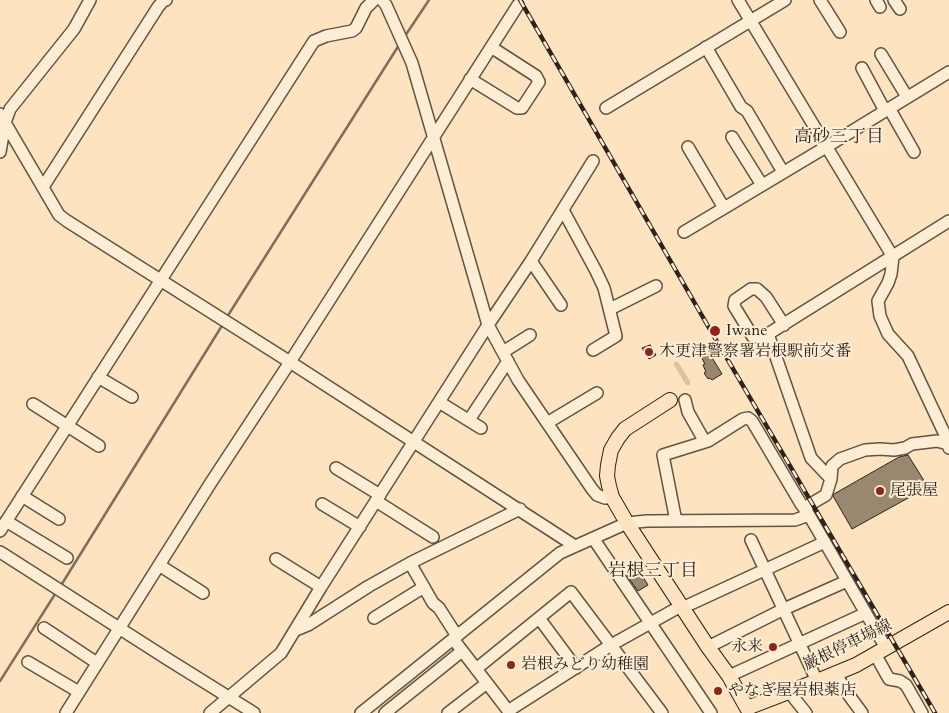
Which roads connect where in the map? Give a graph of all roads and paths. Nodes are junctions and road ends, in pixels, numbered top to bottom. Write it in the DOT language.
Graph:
graph roads {
  1 [pos="88,0"];
  2 [pos="166,0"];
  3 [pos="374,0"];
  4 [pos="382,0"];
  5 [pos="738,0"];
  6 [pos="785,0"];
  7 [pos="820,0"];
  8 [pos="518,5"];
  9 [pos="751,21"];
  10 [pos="840,32"];
  11 [pos="491,47"];
  12 [pos="706,47"];
  13 [pos="881,54"];
  14 [pos="862,68"];
  15 [pos="949,72"];
  16 [pos="470,79"];
  17 [pos="907,97"];
  18 [pos="606,108"];
  19 [pos="887,110"];
  20 [pos="3,119"];
  21 [pos="433,137"];
  22 [pos="732,137"];
  23 [pos="688,147"];
  24 [pos="826,147"];
  25 [pos="0,152"];
  26 [pos="914,152"];
  27 [pos="593,161"];
  28 [pos="784,172"];
  29 [pos="762,185"];
  30 [pos="43,187"];
  31 [pos="724,208"];
  32 [pos="563,210"];
  33 [pos="949,221"];
  34 [pos="684,232"];
  35 [pos="893,257"];
  36 [pos="531,261"];
  37 [pos="160,281"];
  38 [pos="656,286"];
  39 [pos="561,306"];
  40 [pos="610,310"];
  41 [pos="784,324"];
  42 [pos="488,325"];
  43 [pos="768,334"];
  44 [pos="530,335"];
  45 [pos="593,350"];
  46 [pos="505,357"];
  47 [pos="290,362"];
  48 [pos="98,377"];
  49 [pos="597,393"];
  50 [pos="132,397"];
  51 [pos="670,400"];
  52 [pos="685,400"];
  53 [pos="439,402"];
  54 [pos="33,404"];
  55 [pos="469,420"];
  56 [pos="547,423"];
  57 [pos="67,426"];
  58 [pos="481,428"];
  59 [pos="414,442"];
  60 [pos="705,442"];
  61 [pos="99,446"];
  62 [pos="948,446"];
  63 [pos="336,468"];
  64 [pos="831,479"];
  65 [pos="22,496"];
  66 [pos="378,498"];
  67 [pos="612,498"];
  68 [pos="322,504"];
  69 [pos="520,509"];
  70 [pos="806,511"];
  71 [pos="59,519"];
  72 [pos="676,521"];
  73 [pos="627,523"];
  74 [pos="3,526"];
  75 [pos="360,527"];
  76 [pos="433,537"];
  77 [pos="593,538"];
  78 [pos="751,540"];
  79 [pos="825,542"];
  80 [pos="575,546"];
  81 [pos="0,552"];
  82 [pos="67,558"];
  83 [pos="276,559"];
  84 [pos="410,563"];
  85 [pos="159,565"];
  86 [pos="765,570"];
  87 [pos="848,580"];
  88 [pos="321,587"];
  89 [pos="424,587"];
  90 [pos="203,593"];
  91 [pos="682,607"];
  92 [pos="784,609"];
  93 [pos="949,612"];
  94 [pos="866,613"];
  95 [pos="374,618"];
  96 [pos="539,618"];
  97 [pos="651,623"];
  98 [pos="120,627"];
  99 [pos="44,628"];
  100 [pos="296,630"];
  101 [pos="455,638"];
  102 [pos="800,644"];
  103 [pos="611,645"];
  104 [pos="708,647"];
  105 [pos="462,651"];
  106 [pos="880,651"];
  107 [pos="28,662"];
  108 [pos="97,663"];
  109 [pos="576,668"];
  110 [pos="476,669"];
  111 [pos="836,673"];
  112 [pos="729,676"];
  113 [pos="817,682"];
  114 [pos="487,683"];
  115 [pos="79,692"];
  116 [pos="790,692"];
  117 [pos="230,697"];
  118 [pos="378,699"];
  119 [pos="743,711"];
  120 [pos="801,711"];
  121 [pos="387,712"];
  122 [pos="509,712"];
  123 [pos="66,713"];
  124 [pos="210,713"];
  125 [pos="254,713"];
  126 [pos="361,713"];
  127 [pos="448,713"];
  128 [pos="662,713"];
  129 [pos="711,713"];
  130 [pos="862,713"];
  131 [pos="922,713"];
  1 -- 20 [label="street"];
  2 -- 30 [label="street"];
  3 -- 37 [label="street"];
  4 -- 21 [label="street"];
  5 -- 9 [label="street"];
  6 -- 9 [label="street"];
  7 -- 10 [label="street"];
  8 -- 11 [label="street"];
  9 -- 12 [label="street"];
  9 -- 24 [label="street"];
  11 -- 16 [label="street"];
  11 -- 16 [label="street"];
  12 -- 18 [label="street"];
  12 -- 28 [label="street"];
  13 -- 17 [label="street"];
  14 -- 19 [label="street"];
  15 -- 17 [label="street"];
  16 -- 21 [label="street"];
  17 -- 19 [label="street"];
  19 -- 24 [label="street"];
  19 -- 26 [label="street"];
  20 -- 25 [label="street"];
  20 -- 30 [label="street"];
  21 -- 42 [label="street"];
  21 -- 47 [label="street"];
  22 -- 29 [label="street"];
  23 -- 31 [label="street"];
  24 -- 28 [label="street"];
  24 -- 35 [label="street"];
  27 -- 32 [label="street"];
  28 -- 29 [label="street"];
  29 -- 31 [label="street"];
  30 -- 37 [label="street"];
  31 -- 34 [label="street"];
  32 -- 36 [label="street"];
  32 -- 40 [label="street"];
  33 -- 35 [label="street"];
  35 -- 41 [label="street"];
  35 -- 62 [label="street"];
  36 -- 39 [label="street"];
  36 -- 42 [label="street"];
  37 -- 47 [label="street"];
  37 -- 48 [label="street"];
  38 -- 40 [label="street"];
  40 -- 45 [label="street"];
  41 -- 43 [label="street"];
  41 -- 43 [label="street"];
  42 -- 46 [label="street"];
  42 -- 53 [label="street"];
  43 -- 64 [label="street"];
  44 -- 46 [label="street"];
  46 -- 55 [label="street"];
  46 -- 56 [label="street"];
  47 -- 59 [label="street"];
  47 -- 85 [label="street"];
  48 -- 50 [label="street"];
  48 -- 57 [label="street"];
  49 -- 56 [label="street"];
  51 -- 67 [label="main road, 巌根停車場線"];
  52 -- 60 [label="street"];
  53 -- 55 [label="street"];
  53 -- 59 [label="street"];
  54 -- 57 [label="street"];
  55 -- 58 [label="street"];
  56 -- 67 [label="street"];
  57 -- 61 [label="street"];
  57 -- 65 [label="street"];
  59 -- 66 [label="street"];
  59 -- 69 [label="street"];
  60 -- 70 [label="street"];
  60 -- 72 [label="street"];
  62 -- 64 [label="street"];
  63 -- 66 [label="street"];
  64 -- 70 [label="street"];
  65 -- 71 [label="street"];
  65 -- 74 [label="street"];
  66 -- 75 [label="street"];
  66 -- 76 [label="street"];
  67 -- 73 [label="main road, 巌根停車場線"];
  68 -- 75 [label="street"];
  69 -- 80 [label="street"];
  69 -- 84 [label="street"];
  70 -- 72 [label="street"];
  70 -- 79 [label="street"];
  72 -- 73 [label="street"];
  73 -- 77 [label="street"];
  73 -- 91 [label="main road, 巌根停車場線"];
  74 -- 82 [label="street"];
  75 -- 88 [label="street"];
  77 -- 80 [label="street"];
  77 -- 97 [label="street"];
  78 -- 86 [label="street"];
  79 -- 86 [label="street"];
  79 -- 87 [label="street"];
  80 -- 101 [label="street"];
  81 -- 98 [label="street"];
  83 -- 88 [label="street"];
  84 -- 89 [label="street"];
  84 -- 100 [label="street"];
  85 -- 90 [label="street"];
  85 -- 98 [label="street"];
  86 -- 91 [label="street"];
  86 -- 92 [label="street"];
  87 -- 92 [label="street"];
  87 -- 94 [label="street"];
  88 -- 100 [label="street"];
  89 -- 95 [label="street"];
  89 -- 101 [label="street"];
  91 -- 97 [label="street"];
  91 -- 104 [label="main road, 巌根停車場線"];
  92 -- 102 [label="street"];
  92 -- 104 [label="street"];
  93 -- 106 [label="main road, 巌根停車場線"];
  94 -- 102 [label="street"];
  94 -- 106 [label="street"];
  96 -- 103 [label="street"];
  96 -- 109 [label="street"];
  96 -- 110 [label="street"];
  97 -- 103 [label="street"];
  97 -- 129 [label="street"];
  98 -- 108 [label="street"];
  98 -- 117 [label="street"];
  99 -- 108 [label="street"];
  100 -- 117 [label="street"];
  101 -- 105 [label="street"];
  101 -- 118 [label="street"];
  102 -- 112 [label="street"];
  102 -- 113 [label="street"];
  103 -- 109 [label="street"];
  103 -- 128 [label="street"];
  104 -- 112 [label="main road, 巌根停車場線"];
  105 -- 110 [label="street"];
  105 -- 121 [label="street"];
  106 -- 111 [label="main road, 巌根停車場線"];
  106 -- 131 [label="street"];
  107 -- 115 [label="street"];
  108 -- 115 [label="street"];
  109 -- 122 [label="street"];
  110 -- 114 [label="street"];
  111 -- 113 [label="main road, 巌根停車場線"];
  111 -- 130 [label="street"];
  112 -- 119 [label="main road, 巌根停車場線"];
  113 -- 116 [label="main road, 巌根停車場線"];
  114 -- 122 [label="street"];
  114 -- 127 [label="street"];
  115 -- 123 [label="street"];
  116 -- 119 [label="main road, 巌根停車場線"];
  116 -- 120 [label="street"];
  117 -- 124 [label="street"];
  117 -- 125 [label="street"];
  118 -- 121 [label="street"];
  118 -- 126 [label="street"];
}
